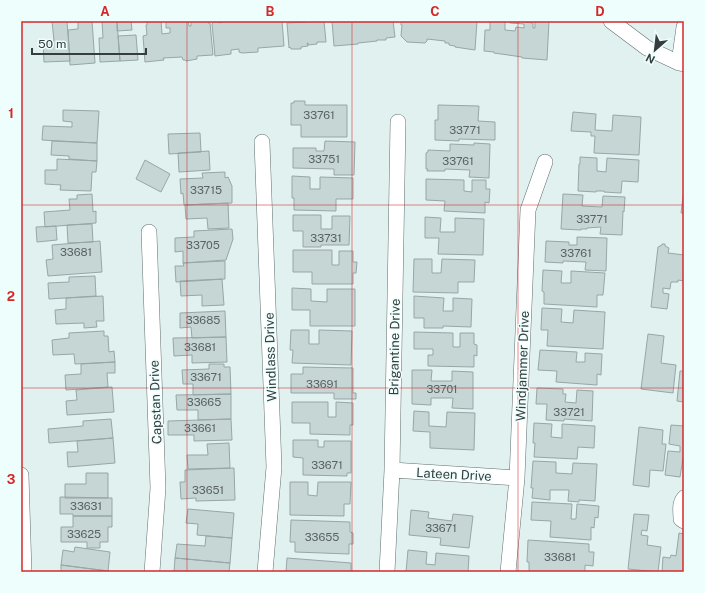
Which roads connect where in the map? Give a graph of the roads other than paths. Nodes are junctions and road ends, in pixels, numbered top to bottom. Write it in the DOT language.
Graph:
graph roads {
  1 [pos="612,21"];
  2 [pos="684,28"];
  3 [pos="682,64"];
  4 [pos="398,122"];
  5 [pos="262,142"];
  6 [pos="546,162"];
  7 [pos="149,232"];
  8 [pos="392,470"];
  9 [pos="21,475"];
  10 [pos="517,478"];
  11 [pos="684,498"];
  12 [pos="684,521"];
  13 [pos="24,572"];
  14 [pos="152,572"];
  15 [pos="265,572"];
  16 [pos="387,572"];
  17 [pos="508,572"];
  1 -- 3 [label="street"];
  2 -- 3 [label="street"];
  4 -- 8 [label="street, Brigantine Drive"];
  5 -- 15 [label="street, Windlass Drive"];
  6 -- 10 [label="street, Windjammer Drive"];
  7 -- 14 [label="street, Capstan Drive"];
  8 -- 10 [label="street, Lateen Drive"];
  8 -- 16 [label="street, Brigantine Drive"];
  9 -- 13 [label="street"];
  10 -- 17 [label="street, Windjammer Drive"];
  11 -- 12 [label="street"];
}
